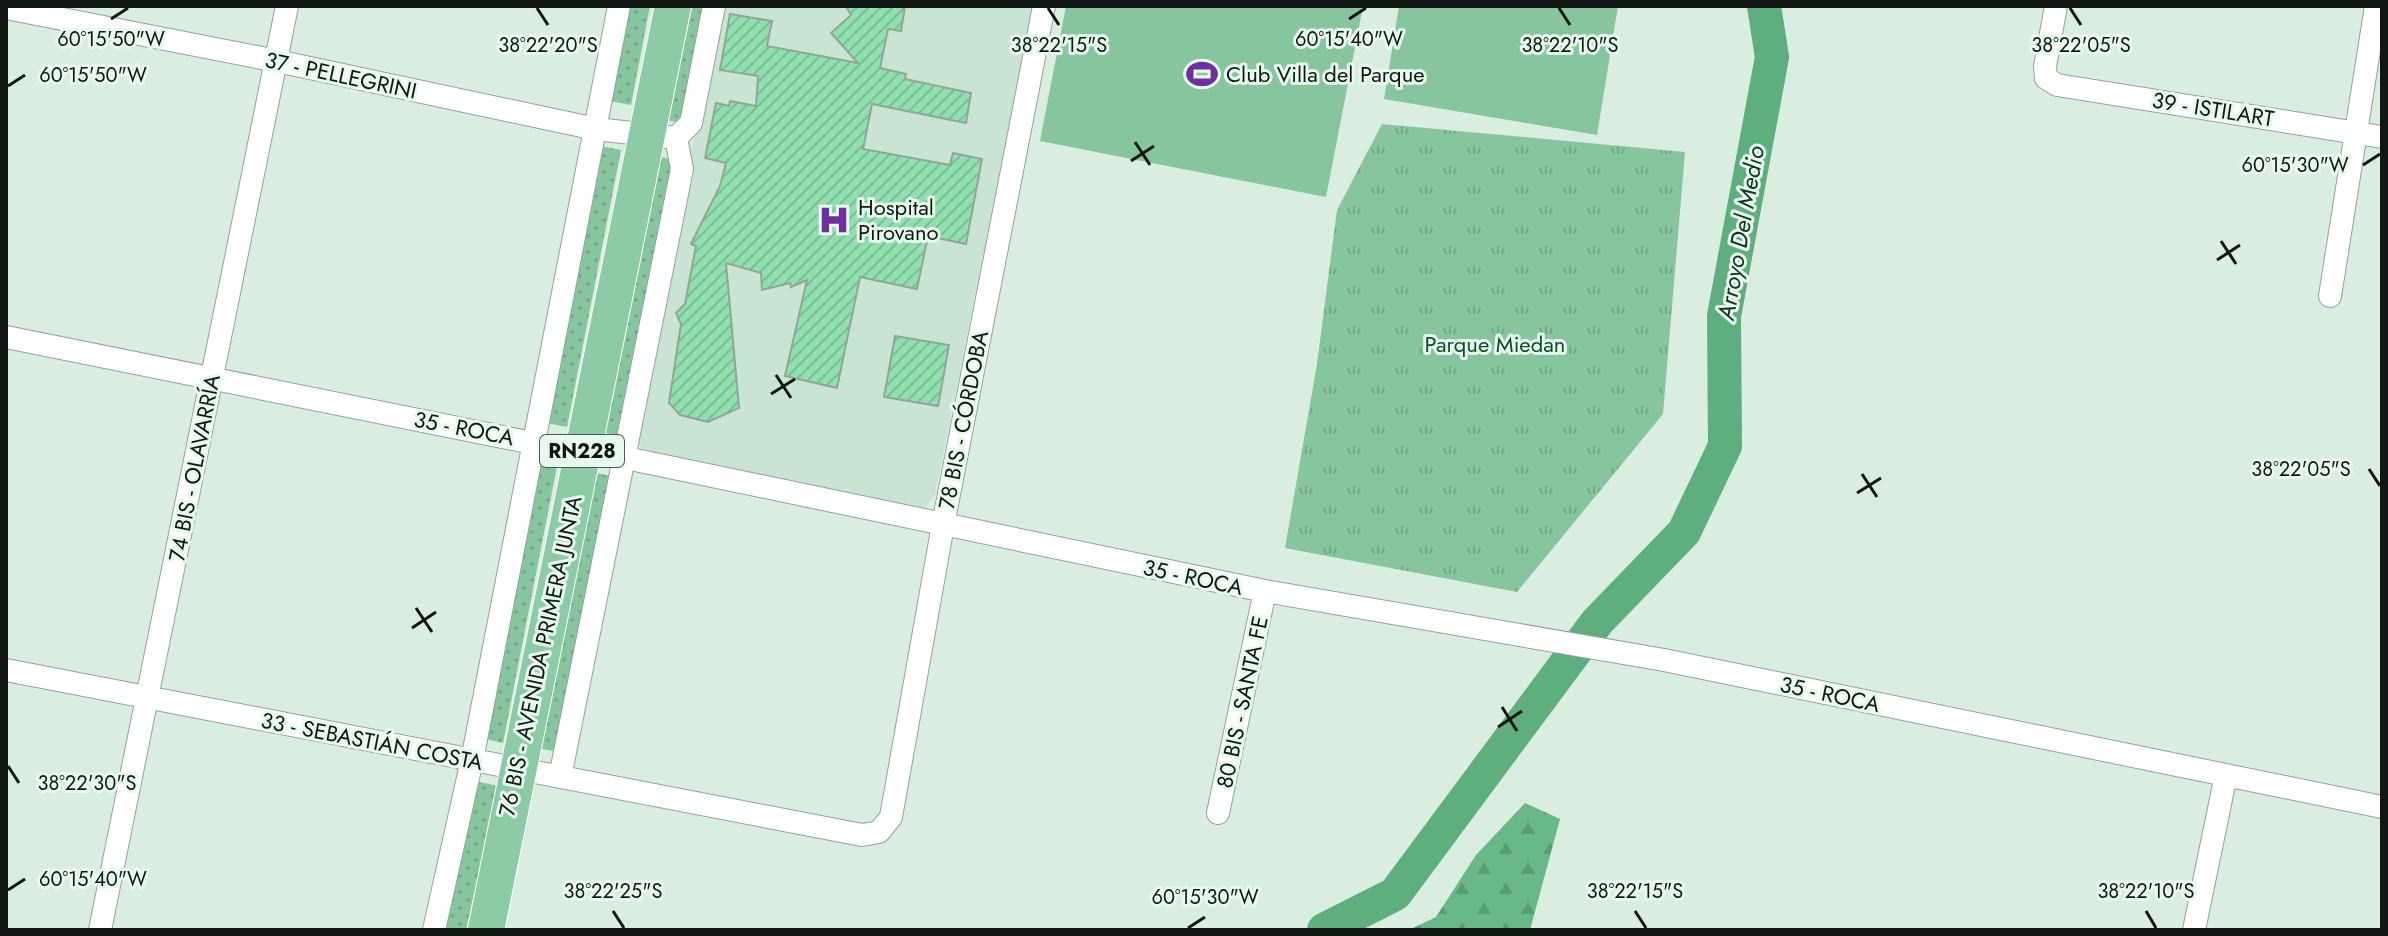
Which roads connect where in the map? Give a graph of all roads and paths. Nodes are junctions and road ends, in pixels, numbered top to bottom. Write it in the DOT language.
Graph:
graph roads {
  1 [pos="287,6"];
  2 [pos="619,6"];
  3 [pos="673,6"];
  4 [pos="714,6"];
  5 [pos="1044,6"];
  6 [pos="2056,6"];
  7 [pos="2376,6"];
  8 [pos="6,8"];
  9 [pos="277,61"];
  10 [pos="596,129"];
  11 [pos="2356,132"];
  12 [pos="663,136"];
  13 [pos="2382,137"];
  14 [pos="2330,296"];
  15 [pos="6,337"];
  16 [pos="212,377"];
  17 [pos="532,442"];
  18 [pos="582,453"];
  19 [pos="621,457"];
  20 [pos="943,525"];
  21 [pos="1265,591"];
  22 [pos="6,670"];
  23 [pos="148,699"];
  24 [pos="472,760"];
  25 [pos="516,769"];
  26 [pos="2226,775"];
  27 [pos="560,777"];
  28 [pos="2382,807"];
  29 [pos="1218,813"];
  30 [pos="879,832"];
  31 [pos="100,930"];
  32 [pos="434,930"];
  33 [pos="486,930"];
  34 [pos="2194,930"];
  1 -- 9 [label="street, 74 BIS - OLAVARRÍA"];
  2 -- 10 [label="street, 76 BIS - AVENIDA PRIMERA JUNTA"];
  3 -- 12 [label="highway, 76 BIS - AVENIDA PRIMERA JUNTA / RN228"];
  4 -- 12 [label="street, 76 BIS - AVENIDA PRIMERA JUNTA"];
  5 -- 20 [label="street, 78 BIS - CÓRDOBA"];
  6 -- 11 [label="street, 39 - ISTILART"];
  7 -- 11 [label="street"];
  8 -- 9 [label="street, 37 - PELLEGRINI"];
  9 -- 10 [label="street, 37 - PELLEGRINI"];
  9 -- 16 [label="street, 74 BIS - OLAVARRÍA"];
  10 -- 12 [label="street, 37 - PELLEGRINI"];
  10 -- 17 [label="street, 76 BIS - AVENIDA PRIMERA JUNTA"];
  11 -- 13 [label="street, 39 - ISTILART"];
  11 -- 14 [label="street"];
  12 -- 18 [label="highway, 76 BIS - AVENIDA PRIMERA JUNTA / RN228"];
  12 -- 19 [label="street, 76 BIS - AVENIDA PRIMERA JUNTA"];
  15 -- 16 [label="street, 35 - ROCA"];
  16 -- 17 [label="street, 35 - ROCA"];
  16 -- 23 [label="street, 74 BIS - OLAVARRÍA"];
  17 -- 18 [label="street, 35 - ROCA"];
  17 -- 24 [label="street, 76 BIS - AVENIDA PRIMERA JUNTA"];
  18 -- 19 [label="street, 35 - ROCA"];
  18 -- 25 [label="highway, 76 BIS - AVENIDA PRIMERA JUNTA / RN228"];
  19 -- 20 [label="street, 35 - ROCA"];
  19 -- 27 [label="street, 76 BIS - AVENIDA PRIMERA JUNTA"];
  20 -- 21 [label="street, 35 - ROCA"];
  20 -- 30 [label="street, 78 BIS - CÓRDOBA"];
  21 -- 26 [label="street, 35 - ROCA"];
  21 -- 29 [label="street, 80 BIS - SANTA FE"];
  22 -- 23 [label="street, 33 - SEBASTIÁN COSTA"];
  23 -- 24 [label="street, 33 - SEBASTIÁN COSTA"];
  23 -- 31 [label="street, 74 BIS - OLAVARRÍA"];
  24 -- 25 [label="street, 33 - SEBASTIÁN COSTA"];
  24 -- 32 [label="street, 76 BIS - AVENIDA PRIMERA JUNTA"];
  25 -- 27 [label="street, 33 - SEBASTIÁN COSTA"];
  25 -- 33 [label="highway, 76 BIS - AVENIDA PRIMERA JUNTA / RN228"];
  26 -- 28 [label="street, 35 - ROCA"];
  26 -- 34 [label="street"];
  27 -- 30 [label="street, 33 - SEBASTIÁN COSTA"];
}
